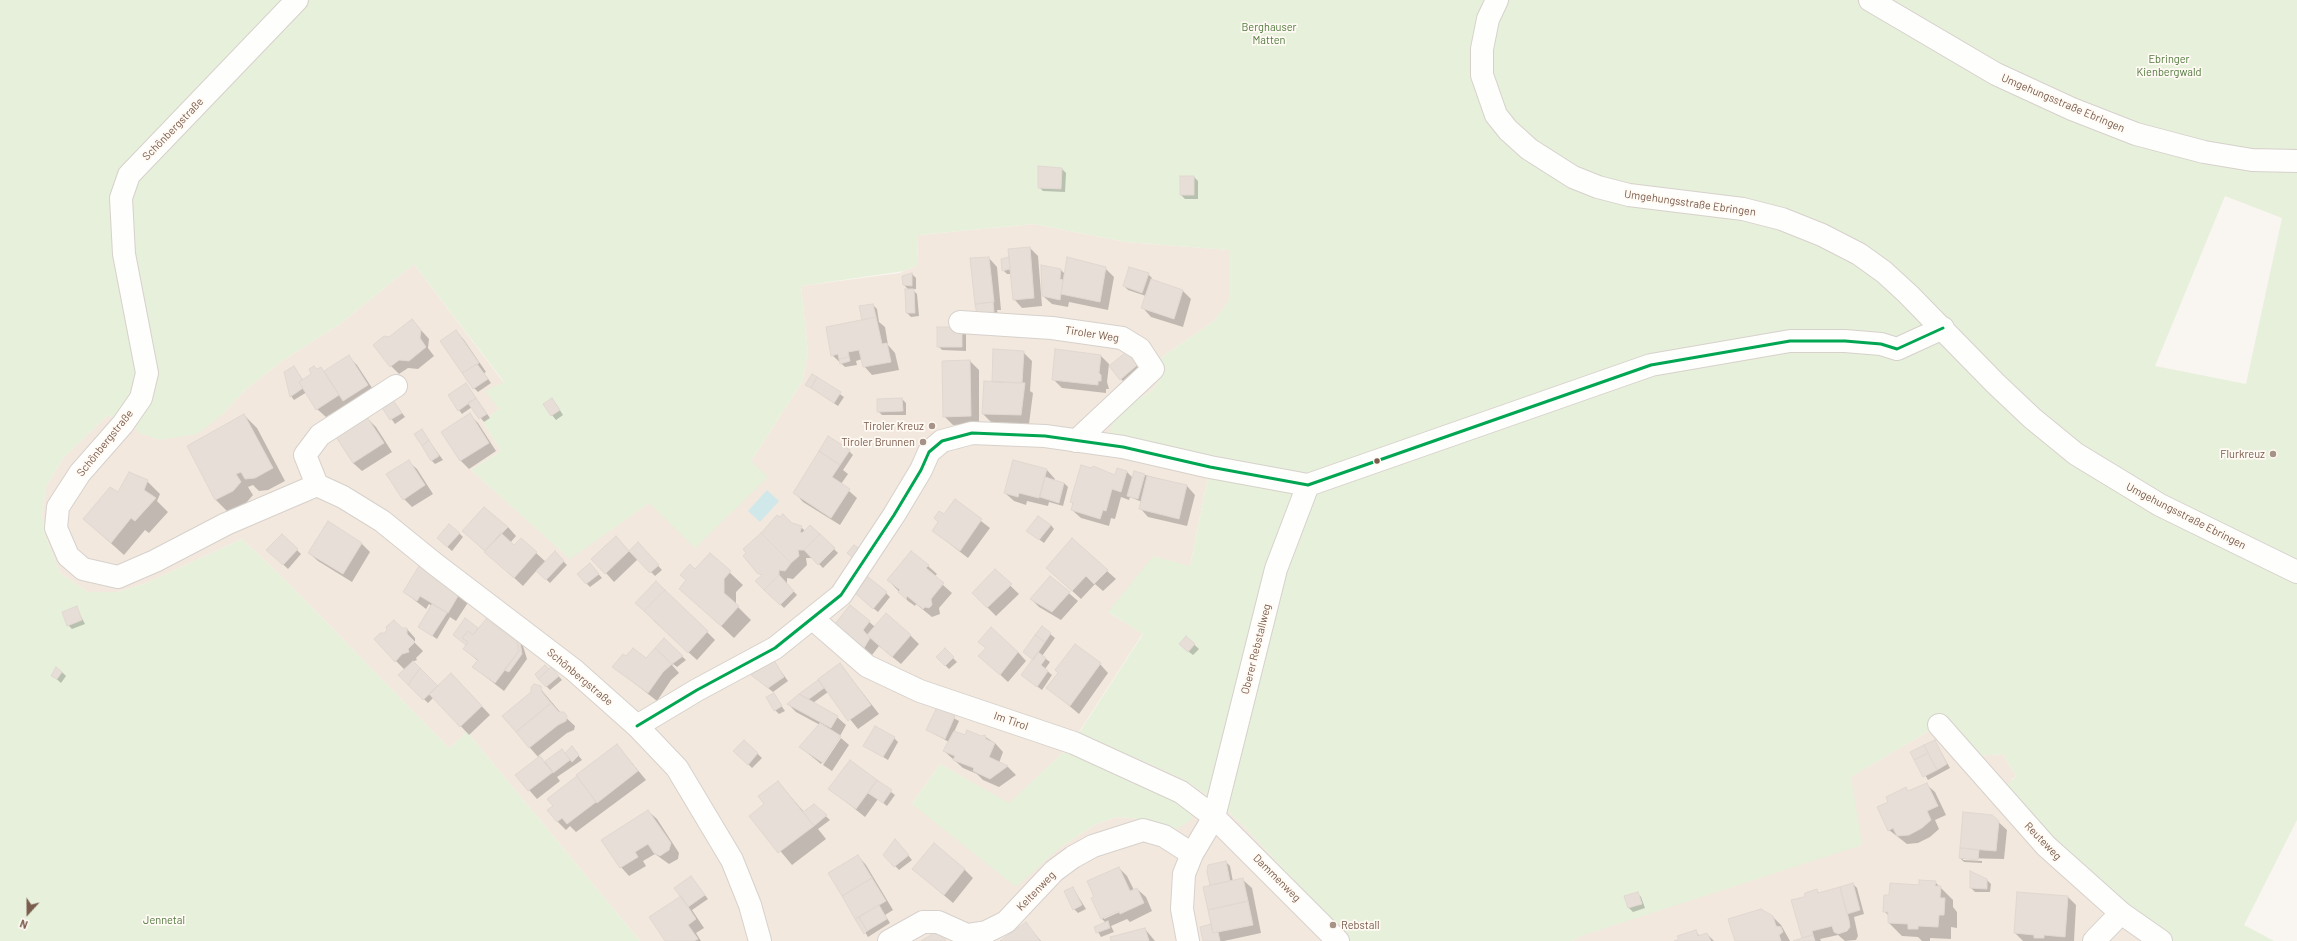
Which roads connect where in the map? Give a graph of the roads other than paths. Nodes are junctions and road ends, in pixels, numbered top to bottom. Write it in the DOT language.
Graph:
graph roads {
  1 [pos="297,0"];
  2 [pos="1497,0"];
  3 [pos="1870,0"];
  4 [pos="2297,161"];
  5 [pos="960,322"];
  6 [pos="1943,328"];
  7 [pos="396,386"];
  8 [pos="1076,441"];
  9 [pos="317,485"];
  10 [pos="1308,485"];
  11 [pos="2297,572"];
  12 [pos="813,619"];
  13 [pos="1939,725"];
  14 [pos="636,726"];
  15 [pos="1214,816"];
  16 [pos="1192,854"];
  17 [pos="2121,913"];
  18 [pos="969,938"];
  19 [pos="760,941"];
  20 [pos="889,941"];
  21 [pos="1188,941"];
  22 [pos="1338,941"];
  23 [pos="2094,941"];
  24 [pos="2161,941"];
  1 -- 9 [label="street, Schönbergstraße"];
  2 -- 6 [label="street, Umgehungsstraße Ebringen"];
  3 -- 4 [label="street, Umgehungsstraße Ebringen"];
  5 -- 8 [label="street, Tiroler Weg"];
  6 -- 10 [label="street"];
  6 -- 11 [label="street, Umgehungsstraße Ebringen"];
  7 -- 9 [label="street"];
  8 -- 10 [label="street"];
  8 -- 12 [label="street"];
  9 -- 14 [label="street, Schönbergstraße"];
  10 -- 15 [label="street, Oberer Rebstallweg"];
  12 -- 14 [label="street"];
  12 -- 15 [label="street, Im Tirol"];
  13 -- 17 [label="street, Reuteweg"];
  14 -- 19 [label="street, Schönbergstraße"];
  15 -- 16 [label="street, Oberer Rebstallweg"];
  15 -- 22 [label="street, Dammenweg"];
  16 -- 18 [label="street, Keltenweg"];
  16 -- 21 [label="street, Oberer Rebstallweg"];
  17 -- 23 [label="street"];
  17 -- 24 [label="street, Reuteweg"];
  18 -- 20 [label="street, Keltenweg"];
}
